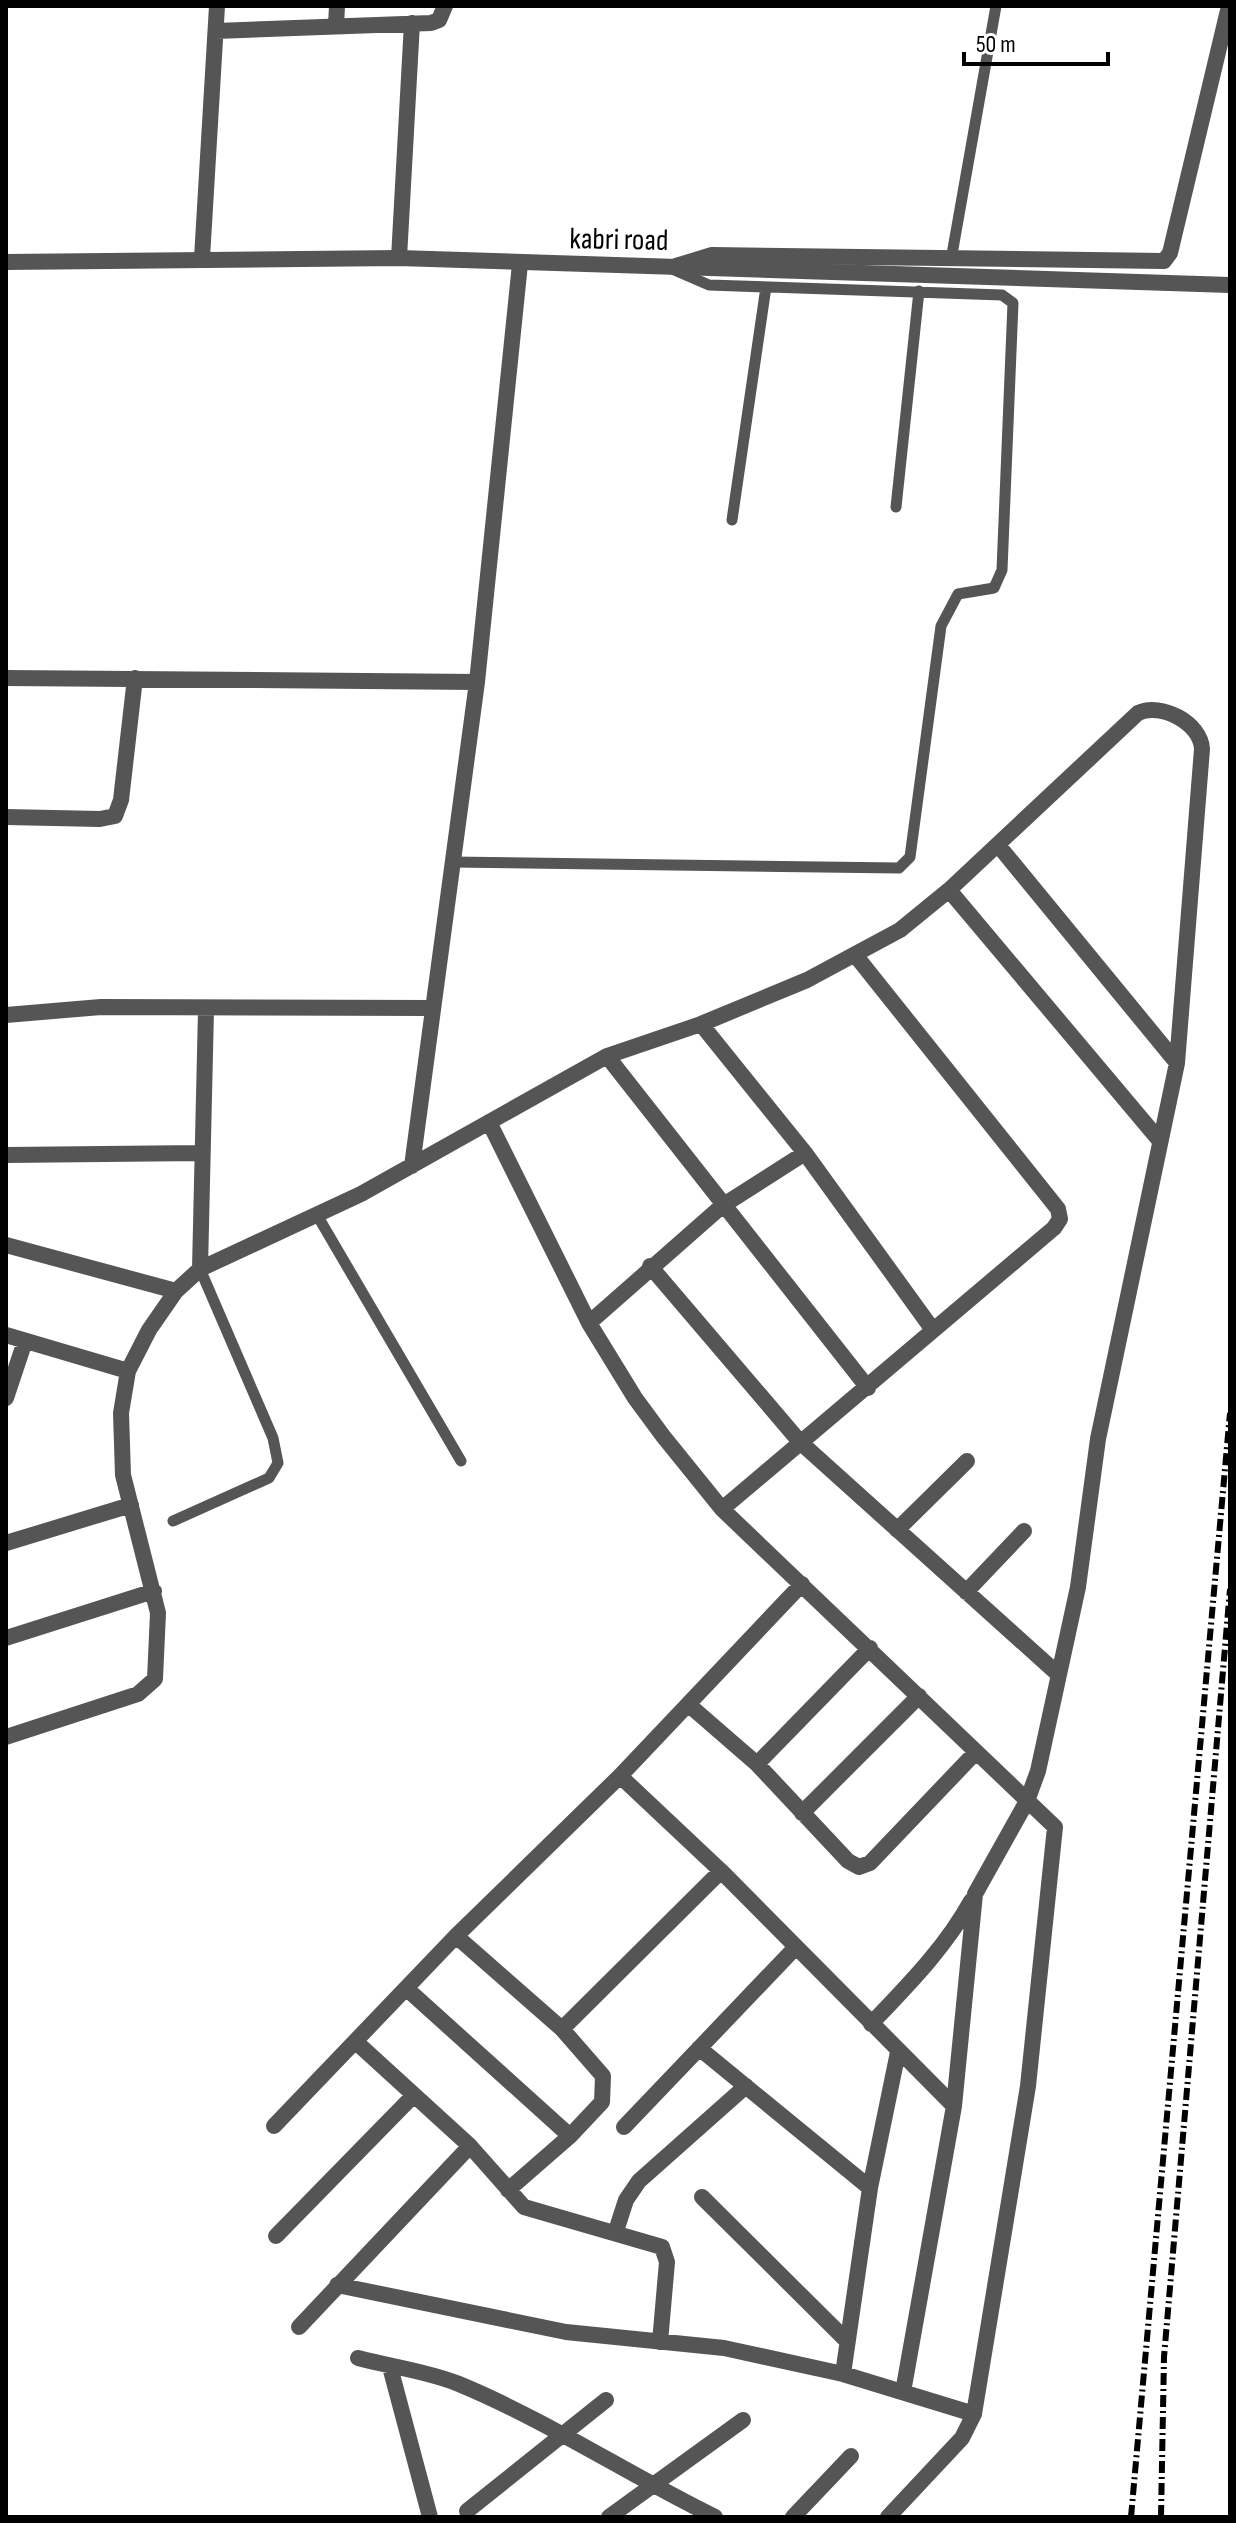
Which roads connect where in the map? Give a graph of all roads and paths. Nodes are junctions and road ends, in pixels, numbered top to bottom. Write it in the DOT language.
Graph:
graph roads {
  1 [pos="217,6"];
  2 [pos="337,6"];
  3 [pos="445,6"];
  4 [pos="996,6"];
  5 [pos="1229,6"];
  6 [pos="412,23"];
  7 [pos="336,26"];
  8 [pos="216,31"];
  9 [pos="202,258"];
  10 [pos="399,258"];
  11 [pos="951,260"];
  12 [pos="6,262"];
  13 [pos="520,264"];
  14 [pos="670,268"];
  15 [pos="1230,285"];
  16 [pos="766,287"];
  17 [pos="919,291"];
  18 [pos="896,507"];
  19 [pos="732,520"];
  20 [pos="6,678"];
  21 [pos="135,678"];
  22 [pos="477,682"];
  23 [pos="6,817"];
  24 [pos="998,845"];
  25 [pos="451,862"];
  26 [pos="949,890"];
  27 [pos="856,956"];
  28 [pos="432,1008"];
  29 [pos="206,1010"];
  30 [pos="6,1015"];
  31 [pos="701,1024"];
  32 [pos="607,1056"];
  33 [pos="1177,1063"];
  34 [pos="489,1122"];
  35 [pos="1160,1141"];
  36 [pos="201,1153"];
  37 [pos="805,1153"];
  38 [pos="6,1155"];
  39 [pos="412,1166"];
  40 [pos="722,1206"];
  41 [pos="317,1215"];
  42 [pos="6,1245"];
  43 [pos="650,1266"];
  44 [pos="200,1269"];
  45 [pos="176,1291"];
  46 [pos="589,1323"];
  47 [pos="933,1330"];
  48 [pos="6,1335"];
  49 [pos="25,1341"];
  50 [pos="128,1371"];
  51 [pos="868,1388"];
  52 [pos="6,1398"];
  53 [pos="800,1442"];
  54 [pos="461,1461"];
  55 [pos="967,1461"];
  56 [pos="131,1505"];
  57 [pos="722,1509"];
  58 [pos="173,1521"];
  59 [pos="897,1530"];
  60 [pos="1024,1531"];
  61 [pos="6,1543"];
  62 [pos="802,1584"];
  63 [pos="154,1591"];
  64 [pos="966,1592"];
  65 [pos="6,1638"];
  66 [pos="870,1648"];
  67 [pos="1059,1675"];
  68 [pos="919,1696"];
  69 [pos="689,1705"];
  70 [pos="6,1737"];
  71 [pos="976,1752"];
  72 [pos="757,1764"];
  73 [pos="620,1776"];
  74 [pos="1027,1801"];
  75 [pos="802,1813"];
  76 [pos="721,1871"];
  77 [pos="975,1894"];
  78 [pos="456,1936"];
  79 [pos="795,1948"];
  80 [pos="407,1989"];
  81 [pos="871,2024"];
  82 [pos="562,2029"];
  83 [pos="356,2042"];
  84 [pos="699,2048"];
  85 [pos="898,2052"];
  86 [pos="746,2086"];
  87 [pos="413,2096"];
  88 [pos="954,2106"];
  89 [pos="274,2126"];
  90 [pos="624,2127"];
  91 [pos="570,2136"];
  92 [pos="470,2146"];
  93 [pos="870,2188"];
  94 [pos="508,2190"];
  95 [pos="702,2197"];
  96 [pos="616,2231"];
  97 [pos="276,2236"];
  98 [pos="337,2285"];
  99 [pos="299,2327"];
  100 [pos="846,2340"];
  101 [pos="660,2342"];
  102 [pos="358,2358"];
  103 [pos="390,2367"];
  104 [pos="843,2374"];
  105 [pos="903,2392"];
  106 [pos="606,2400"];
  107 [pos="974,2414"];
  108 [pos="743,2420"];
  109 [pos="564,2435"];
  110 [pos="851,2456"];
  111 [pos="650,2485"];
  112 [pos="467,2511"];
  113 [pos="430,2517"];
  114 [pos="609,2517"];
  115 [pos="715,2517"];
  116 [pos="793,2517"];
  117 [pos="888,2517"];
  1 -- 8 [label="street"];
  2 -- 7 [label="street"];
  3 -- 6 [label="street"];
  4 -- 11 [label="lane"];
  5 -- 11 [label="street"];
  6 -- 7 [label="street"];
  6 -- 10 [label="street"];
  7 -- 8 [label="street"];
  8 -- 9 [label="street"];
  9 -- 10 [label="street, kabri road"];
  9 -- 12 [label="street, kabri road"];
  10 -- 13 [label="street, kabri road"];
  11 -- 14 [label="street"];
  13 -- 14 [label="street, kabri road"];
  13 -- 22 [label="street"];
  14 -- 15 [label="street, kabri road"];
  14 -- 16 [label="lane"];
  16 -- 17 [label="lane"];
  16 -- 19 [label="lane"];
  17 -- 18 [label="lane"];
  17 -- 25 [label="lane"];
  20 -- 21 [label="street"];
  21 -- 22 [label="street"];
  21 -- 23 [label="street"];
  22 -- 25 [label="street"];
  24 -- 26 [label="street"];
  24 -- 33 [label="street"];
  24 -- 33 [label="street"];
  25 -- 28 [label="street"];
  26 -- 27 [label="street"];
  26 -- 35 [label="street"];
  27 -- 31 [label="street"];
  27 -- 47 [label="street"];
  28 -- 29 [label="street"];
  28 -- 39 [label="street"];
  29 -- 30 [label="street"];
  29 -- 36 [label="street"];
  31 -- 32 [label="street"];
  31 -- 37 [label="street"];
  32 -- 34 [label="street"];
  32 -- 40 [label="street"];
  33 -- 35 [label="street"];
  34 -- 39 [label="street"];
  34 -- 46 [label="street"];
  35 -- 67 [label="street"];
  36 -- 38 [label="street"];
  36 -- 44 [label="street"];
  37 -- 40 [label="street"];
  37 -- 47 [label="street"];
  39 -- 41 [label="street"];
  40 -- 43 [label="street"];
  40 -- 51 [label="street"];
  41 -- 44 [label="street"];
  41 -- 54 [label="lane"];
  42 -- 45 [label="street"];
  43 -- 46 [label="street"];
  43 -- 53 [label="street"];
  44 -- 45 [label="street"];
  44 -- 58 [label="lane"];
  45 -- 50 [label="street"];
  46 -- 57 [label="street"];
  47 -- 51 [label="street"];
  48 -- 49 [label="street"];
  49 -- 50 [label="street"];
  49 -- 52 [label="street"];
  50 -- 56 [label="street"];
  51 -- 53 [label="street"];
  53 -- 57 [label="street"];
  53 -- 59 [label="street"];
  55 -- 59 [label="street"];
  56 -- 61 [label="street"];
  56 -- 63 [label="street"];
  57 -- 62 [label="street"];
  59 -- 64 [label="street"];
  60 -- 64 [label="street"];
  62 -- 66 [label="street"];
  62 -- 69 [label="street"];
  63 -- 65 [label="street"];
  63 -- 70 [label="street"];
  64 -- 67 [label="street"];
  66 -- 68 [label="street"];
  66 -- 72 [label="street"];
  67 -- 74 [label="street"];
  68 -- 71 [label="street"];
  68 -- 75 [label="street"];
  69 -- 72 [label="street"];
  69 -- 73 [label="street"];
  71 -- 74 [label="street"];
  71 -- 75 [label="street"];
  72 -- 75 [label="street"];
  73 -- 76 [label="street"];
  73 -- 78 [label="street"];
  74 -- 77 [label="street"];
  74 -- 107 [label="street"];
  76 -- 79 [label="street"];
  76 -- 82 [label="street"];
  77 -- 81 [label="street"];
  77 -- 88 [label="street"];
  78 -- 80 [label="street"];
  78 -- 82 [label="street"];
  79 -- 81 [label="street"];
  79 -- 84 [label="street"];
  80 -- 83 [label="street"];
  80 -- 91 [label="street"];
  81 -- 85 [label="street"];
  82 -- 91 [label="street"];
  83 -- 87 [label="street"];
  83 -- 89 [label="street"];
  84 -- 86 [label="street"];
  84 -- 90 [label="street"];
  85 -- 88 [label="street"];
  85 -- 93 [label="street"];
  86 -- 93 [label="street"];
  86 -- 96 [label="street"];
  87 -- 92 [label="street"];
  87 -- 97 [label="street"];
  88 -- 105 [label="street"];
  91 -- 94 [label="street"];
  92 -- 94 [label="street"];
  92 -- 98 [label="street"];
  93 -- 100 [label="street"];
  94 -- 96 [label="street"];
  95 -- 100 [label="street"];
  96 -- 101 [label="street"];
  98 -- 99 [label="street"];
  98 -- 101 [label="street"];
  100 -- 104 [label="street"];
  101 -- 104 [label="street"];
  102 -- 103 [label="street"];
  103 -- 109 [label="street"];
  103 -- 113 [label="street"];
  104 -- 105 [label="street"];
  105 -- 107 [label="street"];
  106 -- 109 [label="street"];
  107 -- 117 [label="street"];
  108 -- 111 [label="street"];
  109 -- 111 [label="street"];
  109 -- 112 [label="street"];
  110 -- 116 [label="street"];
  111 -- 114 [label="street"];
  111 -- 115 [label="street"];
}
